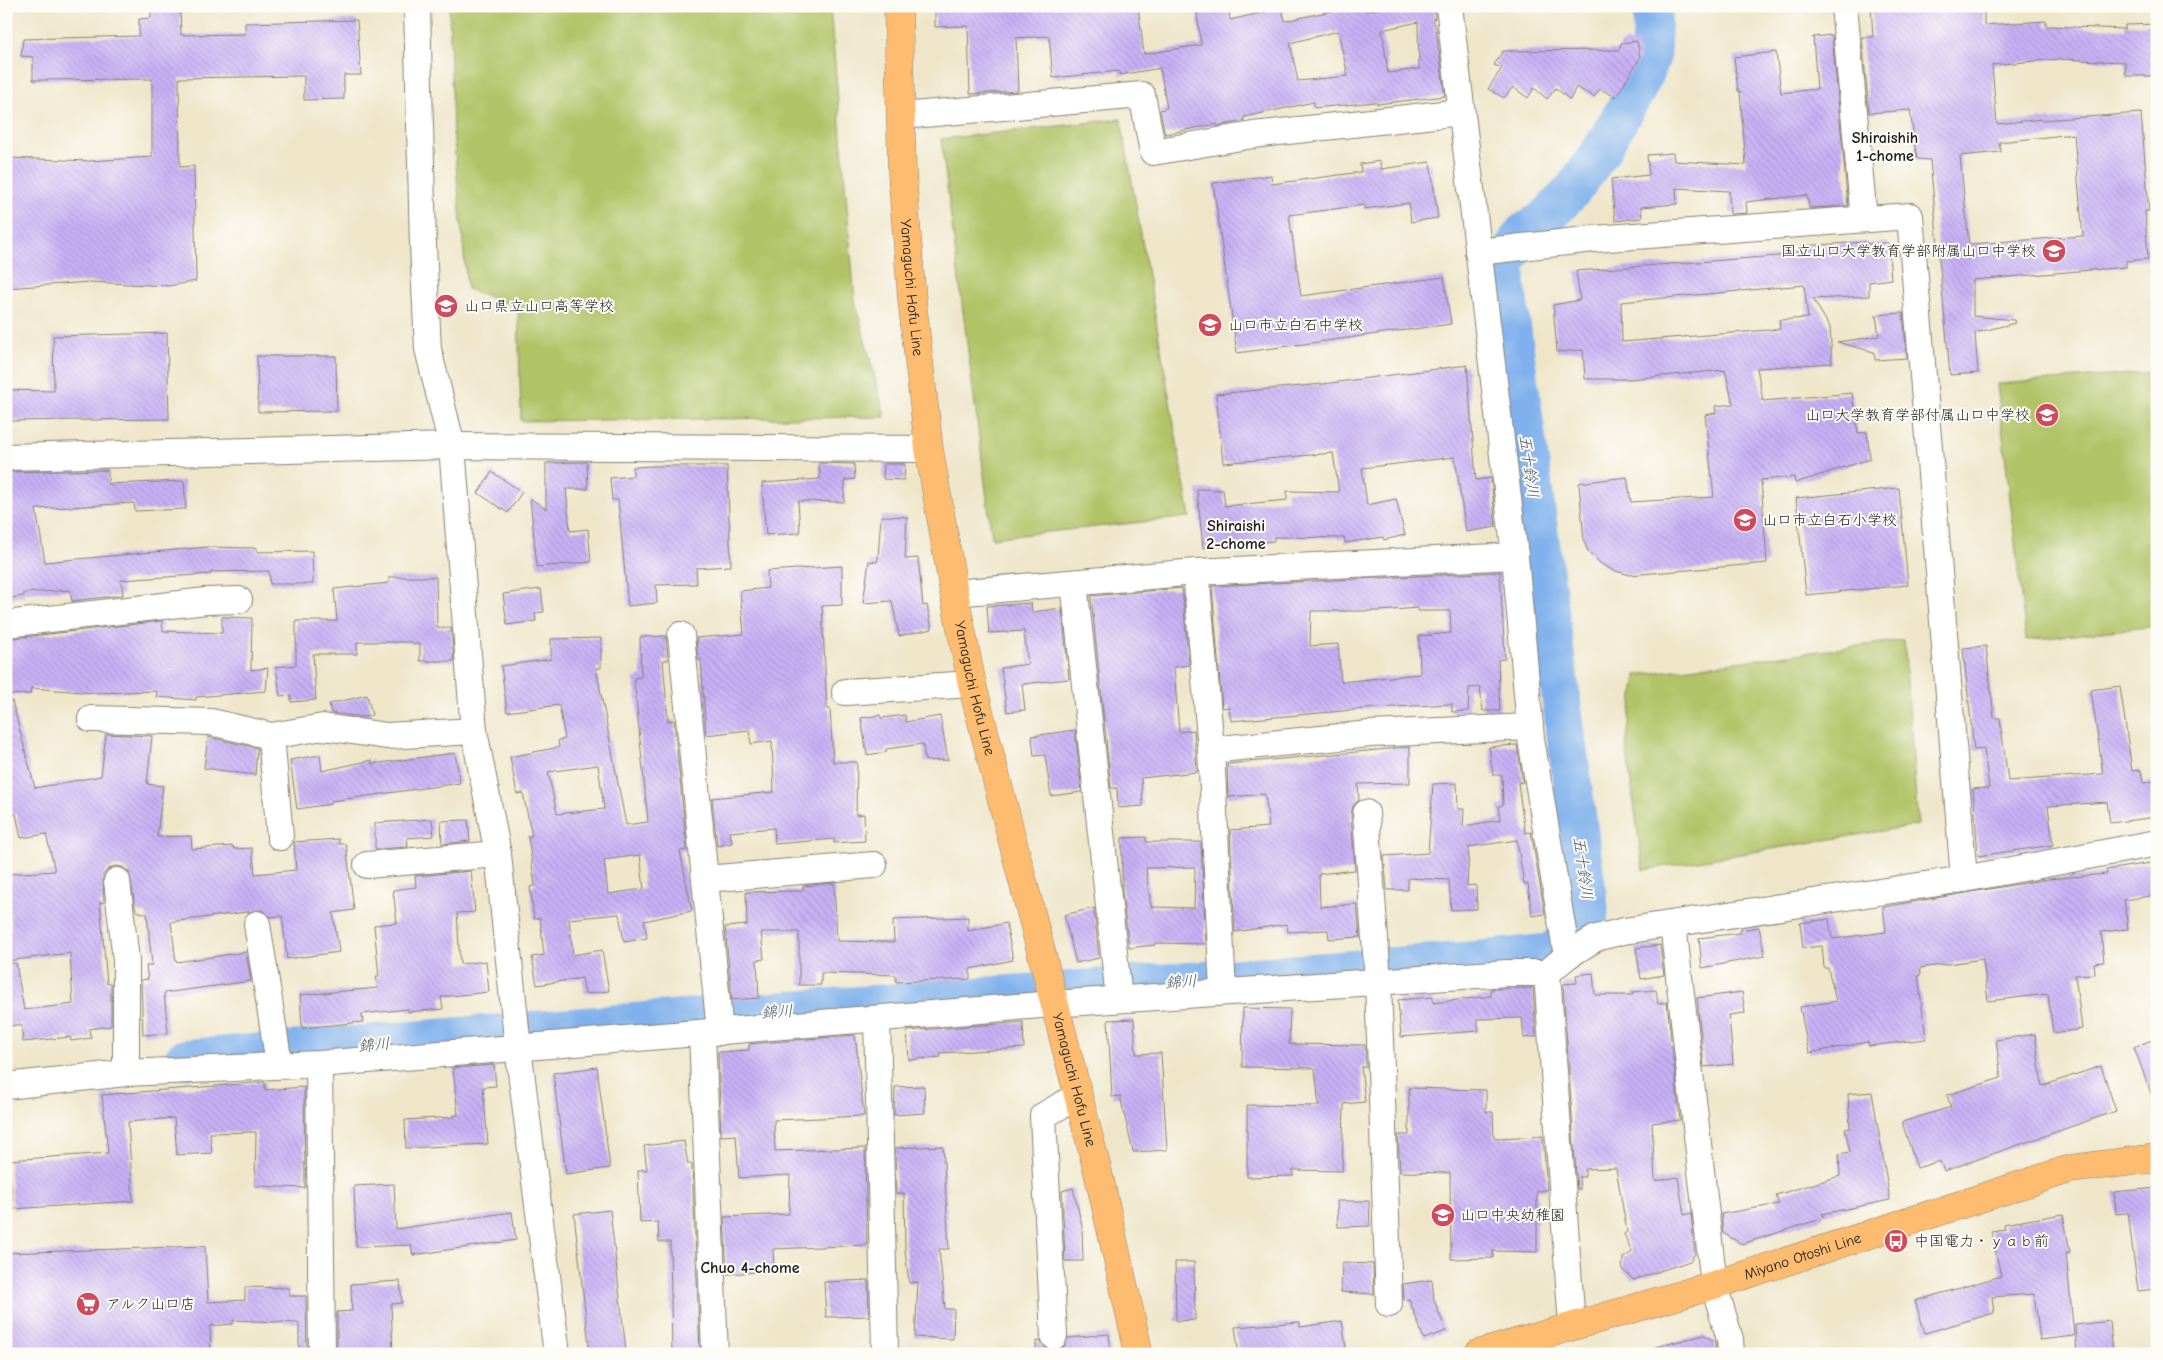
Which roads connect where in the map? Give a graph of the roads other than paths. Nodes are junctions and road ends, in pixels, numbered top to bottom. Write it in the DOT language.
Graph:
graph roads {
  1 [pos="417,6"];
  2 [pos="898,6"];
  3 [pos="1448,6"];
  4 [pos="1844,6"];
  5 [pos="1461,112"];
  6 [pos="901,116"];
  7 [pos="1864,219"];
  8 [pos="1486,251"];
  9 [pos="452,446"];
  10 [pos="929,449"];
  11 [pos="6,456"];
  12 [pos="1515,556"];
  13 [pos="1196,572"];
  14 [pos="1074,584"];
  15 [pos="954,593"];
  16 [pos="238,600"];
  17 [pos="6,624"];
  18 [pos="681,635"];
  19 [pos="972,684"];
  20 [pos="845,692"];
  21 [pos="91,719"];
  22 [pos="1530,728"];
  23 [pos="474,731"];
  24 [pos="271,736"];
  25 [pos="1210,750"];
  26 [pos="1366,813"];
  27 [pos="280,837"];
  28 [pos="2157,843"];
  29 [pos="498,854"];
  30 [pos="367,865"];
  31 [pos="874,865"];
  32 [pos="705,879"];
  33 [pos="1964,879"];
  34 [pos="117,881"];
  35 [pos="257,924"];
  36 [pos="1673,924"];
  37 [pos="1567,956"];
  38 [pos="1547,973"];
  39 [pos="1378,981"];
  40 [pos="1223,992"];
  41 [pos="1050,994"];
  42 [pos="1119,999"];
  43 [pos="877,1019"];
  44 [pos="711,1033"];
  45 [pos="518,1048"];
  46 [pos="279,1064"];
  47 [pos="319,1064"];
  48 [pos="126,1073"];
  49 [pos="6,1086"];
  50 [pos="1078,1096"];
  51 [pos="2157,1158"];
  52 [pos="1714,1285"];
  53 [pos="1389,1304"];
  54 [pos="1572,1326"];
  55 [pos="1054,1336"];
  56 [pos="885,1350"];
  57 [pos="322,1354"];
  58 [pos="557,1354"];
  59 [pos="715,1354"];
  60 [pos="1139,1354"];
  61 [pos="1478,1354"];
  62 [pos="1731,1354"];
  1 -- 9 [label="street"];
  2 -- 6 [label="main road, Yamaguchi Hofu Line"];
  3 -- 5 [label="street"];
  4 -- 7 [label="street"];
  5 -- 6 [label="street"];
  5 -- 8 [label="street"];
  6 -- 10 [label="main road, Yamaguchi Hofu Line"];
  7 -- 8 [label="street"];
  7 -- 33 [label="street"];
  8 -- 12 [label="street"];
  9 -- 10 [label="street"];
  9 -- 11 [label="street"];
  9 -- 23 [label="street"];
  10 -- 15 [label="main road, Yamaguchi Hofu Line"];
  12 -- 13 [label="street"];
  12 -- 22 [label="street"];
  13 -- 14 [label="street"];
  13 -- 25 [label="street"];
  14 -- 15 [label="street"];
  14 -- 42 [label="street"];
  15 -- 19 [label="main road, Yamaguchi Hofu Line"];
  16 -- 17 [label="street"];
  18 -- 32 [label="street"];
  19 -- 20 [label="street"];
  19 -- 41 [label="main road, Yamaguchi Hofu Line"];
  21 -- 24 [label="street"];
  22 -- 25 [label="street"];
  22 -- 37 [label="street"];
  23 -- 24 [label="street"];
  23 -- 29 [label="street"];
  24 -- 27 [label="street"];
  25 -- 40 [label="street"];
  26 -- 39 [label="street"];
  28 -- 33 [label="street"];
  29 -- 30 [label="street"];
  29 -- 45 [label="street"];
  31 -- 32 [label="street"];
  32 -- 44 [label="street"];
  33 -- 36 [label="street"];
  34 -- 48 [label="street"];
  35 -- 46 [label="street"];
  36 -- 37 [label="street"];
  36 -- 52 [label="street"];
  37 -- 38 [label="street"];
  38 -- 39 [label="street"];
  38 -- 54 [label="street"];
  39 -- 40 [label="street"];
  39 -- 53 [label="street"];
  40 -- 42 [label="street"];
  41 -- 42 [label="street"];
  41 -- 43 [label="street"];
  41 -- 50 [label="main road, Yamaguchi Hofu Line"];
  43 -- 44 [label="street"];
  43 -- 56 [label="street"];
  44 -- 45 [label="street"];
  44 -- 59 [label="street"];
  45 -- 47 [label="street"];
  45 -- 58 [label="street"];
  46 -- 47 [label="street"];
  46 -- 48 [label="street"];
  47 -- 57 [label="street"];
  48 -- 49 [label="street"];
  50 -- 55 [label="street"];
  50 -- 60 [label="main road, Yamaguchi Hofu Line"];
  51 -- 52 [label="main road, Miyano Otoshi Line"];
  52 -- 54 [label="main road, Miyano Otoshi Line"];
  52 -- 62 [label="street"];
  54 -- 61 [label="main road, Miyano Otoshi Line"];
}
